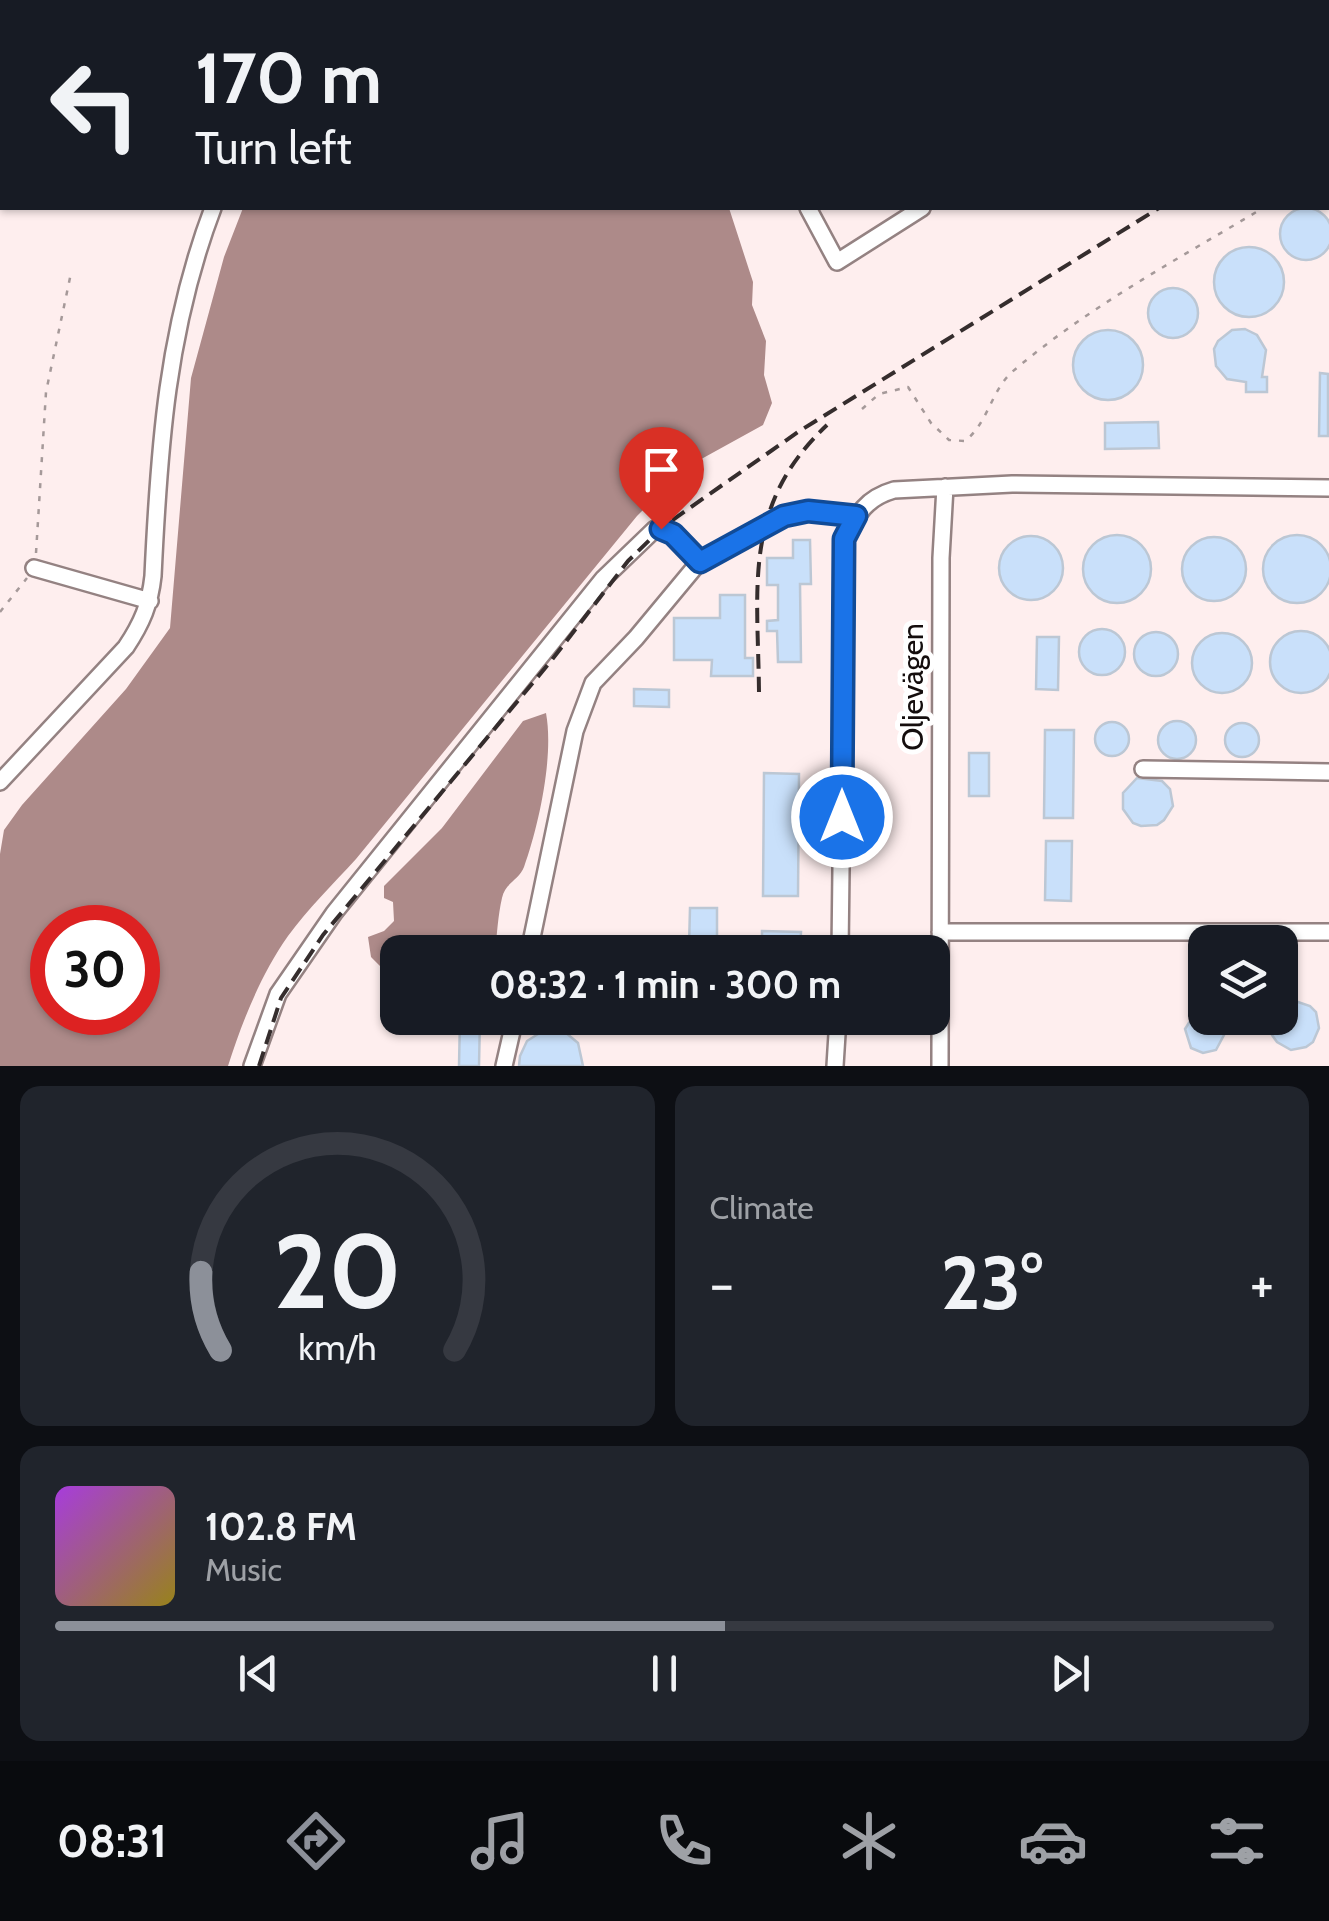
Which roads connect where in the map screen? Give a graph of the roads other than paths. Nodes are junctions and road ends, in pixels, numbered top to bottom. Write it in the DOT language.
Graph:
graph roads {
  1 [pos="211,210"];
  2 [pos="809,210"];
  3 [pos="919,210"];
  4 [pos="944,487"];
  5 [pos="1329,488"];
  6 [pos="856,516"];
  7 [pos="700,562"];
  8 [pos="34,568"];
  9 [pos="150,600"];
  10 [pos="1143,768"];
  11 [pos="1329,772"];
  12 [pos="0,782"];
  13 [pos="940,932"];
  14 [pos="1329,932"];
  15 [pos="534,935"];
  16 [pos="840,935"];
  17 [pos="511,1035"];
  18 [pos="837,1035"];
  19 [pos="252,1066"];
  20 [pos="504,1066"];
  21 [pos="835,1066"];
  22 [pos="940,1066"];
  1 -- 9 [label="street"];
  2 -- 3 [label="street"];
  4 -- 5 [label="street"];
  4 -- 6 [label="street"];
  4 -- 13 [label="street, Oljevägen"];
  6 -- 7 [label="street"];
  6 -- 16 [label="street"];
  7 -- 15 [label="street"];
  7 -- 19 [label="street"];
  8 -- 9 [label="street"];
  9 -- 12 [label="street"];
  10 -- 11 [label="street"];
  13 -- 14 [label="street"];
  13 -- 22 [label="street, Oljevägen"];
  17 -- 20 [label="street"];
  18 -- 21 [label="street"];
}
